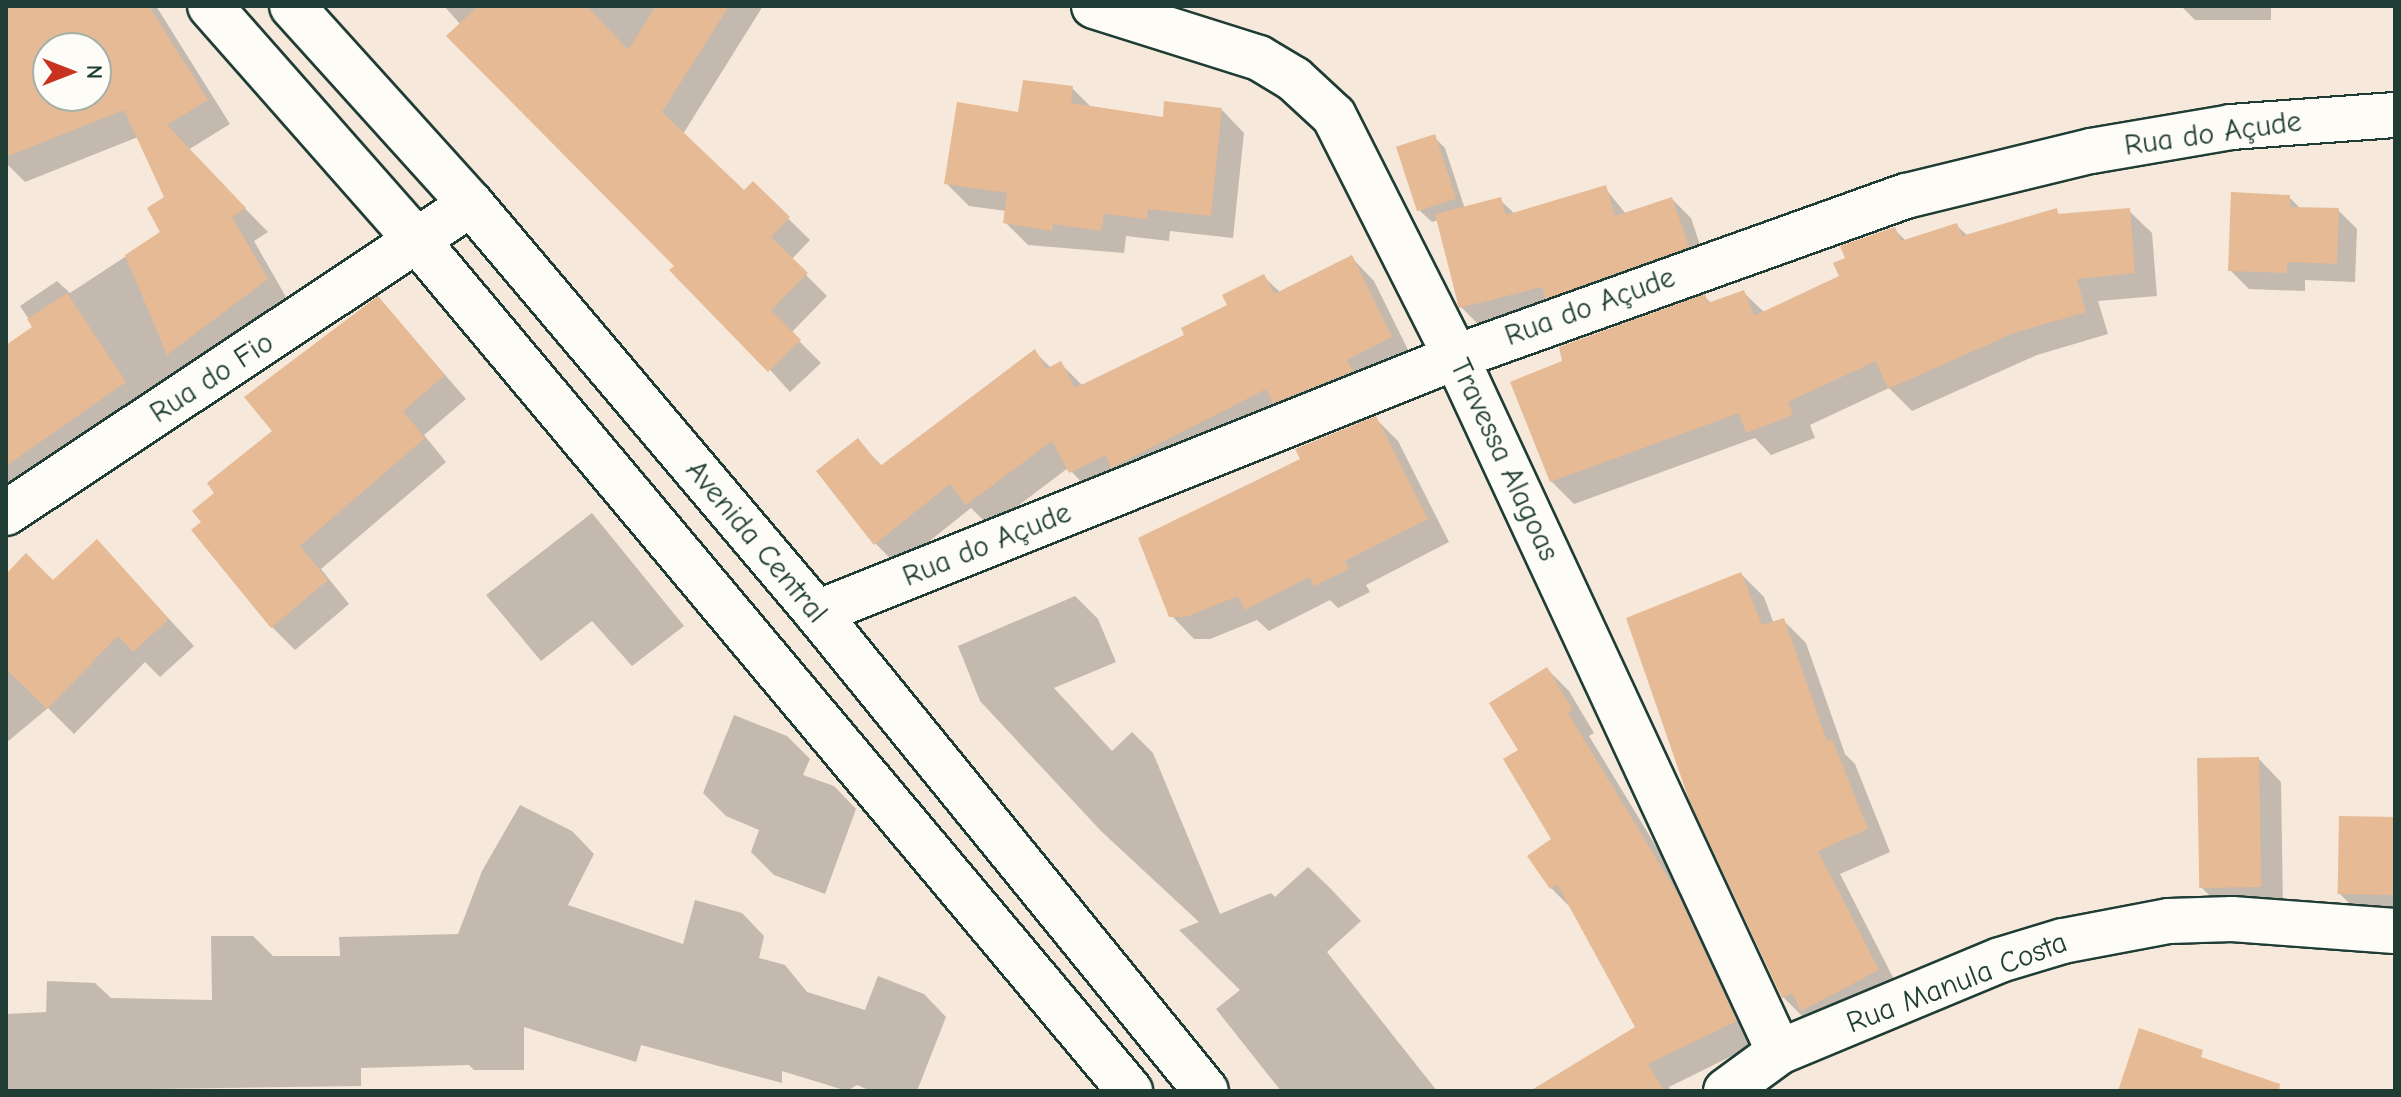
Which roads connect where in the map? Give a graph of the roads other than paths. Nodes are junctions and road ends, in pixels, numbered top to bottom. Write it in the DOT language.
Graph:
graph roads {
  1 [pos="210,6"];
  2 [pos="292,6"];
  3 [pos="1094,6"];
  4 [pos="2395,115"];
  5 [pos="471,204"];
  6 [pos="419,243"];
  7 [pos="1456,357"];
  8 [pos="6,513"];
  9 [pos="817,613"];
  10 [pos="2395,931"];
  11 [pos="1779,1052"];
  12 [pos="1130,1091"];
  13 [pos="1206,1091"];
  14 [pos="1726,1091"];
  1 -- 6 [label="street"];
  2 -- 5 [label="street, Avenida Central"];
  3 -- 7 [label="street, Travessa Alagoas"];
  4 -- 7 [label="street, Rua do Açude"];
  5 -- 6 [label="street, Rua do Fio"];
  5 -- 9 [label="street, Avenida Central"];
  6 -- 8 [label="street, Rua do Fio"];
  6 -- 12 [label="street"];
  7 -- 9 [label="street, Rua do Açude"];
  7 -- 11 [label="street, Travessa Alagoas"];
  9 -- 13 [label="street, Avenida Central"];
  10 -- 11 [label="street, Rua Manula Costa"];
  11 -- 14 [label="street, Rua Manula Costa"];
}
